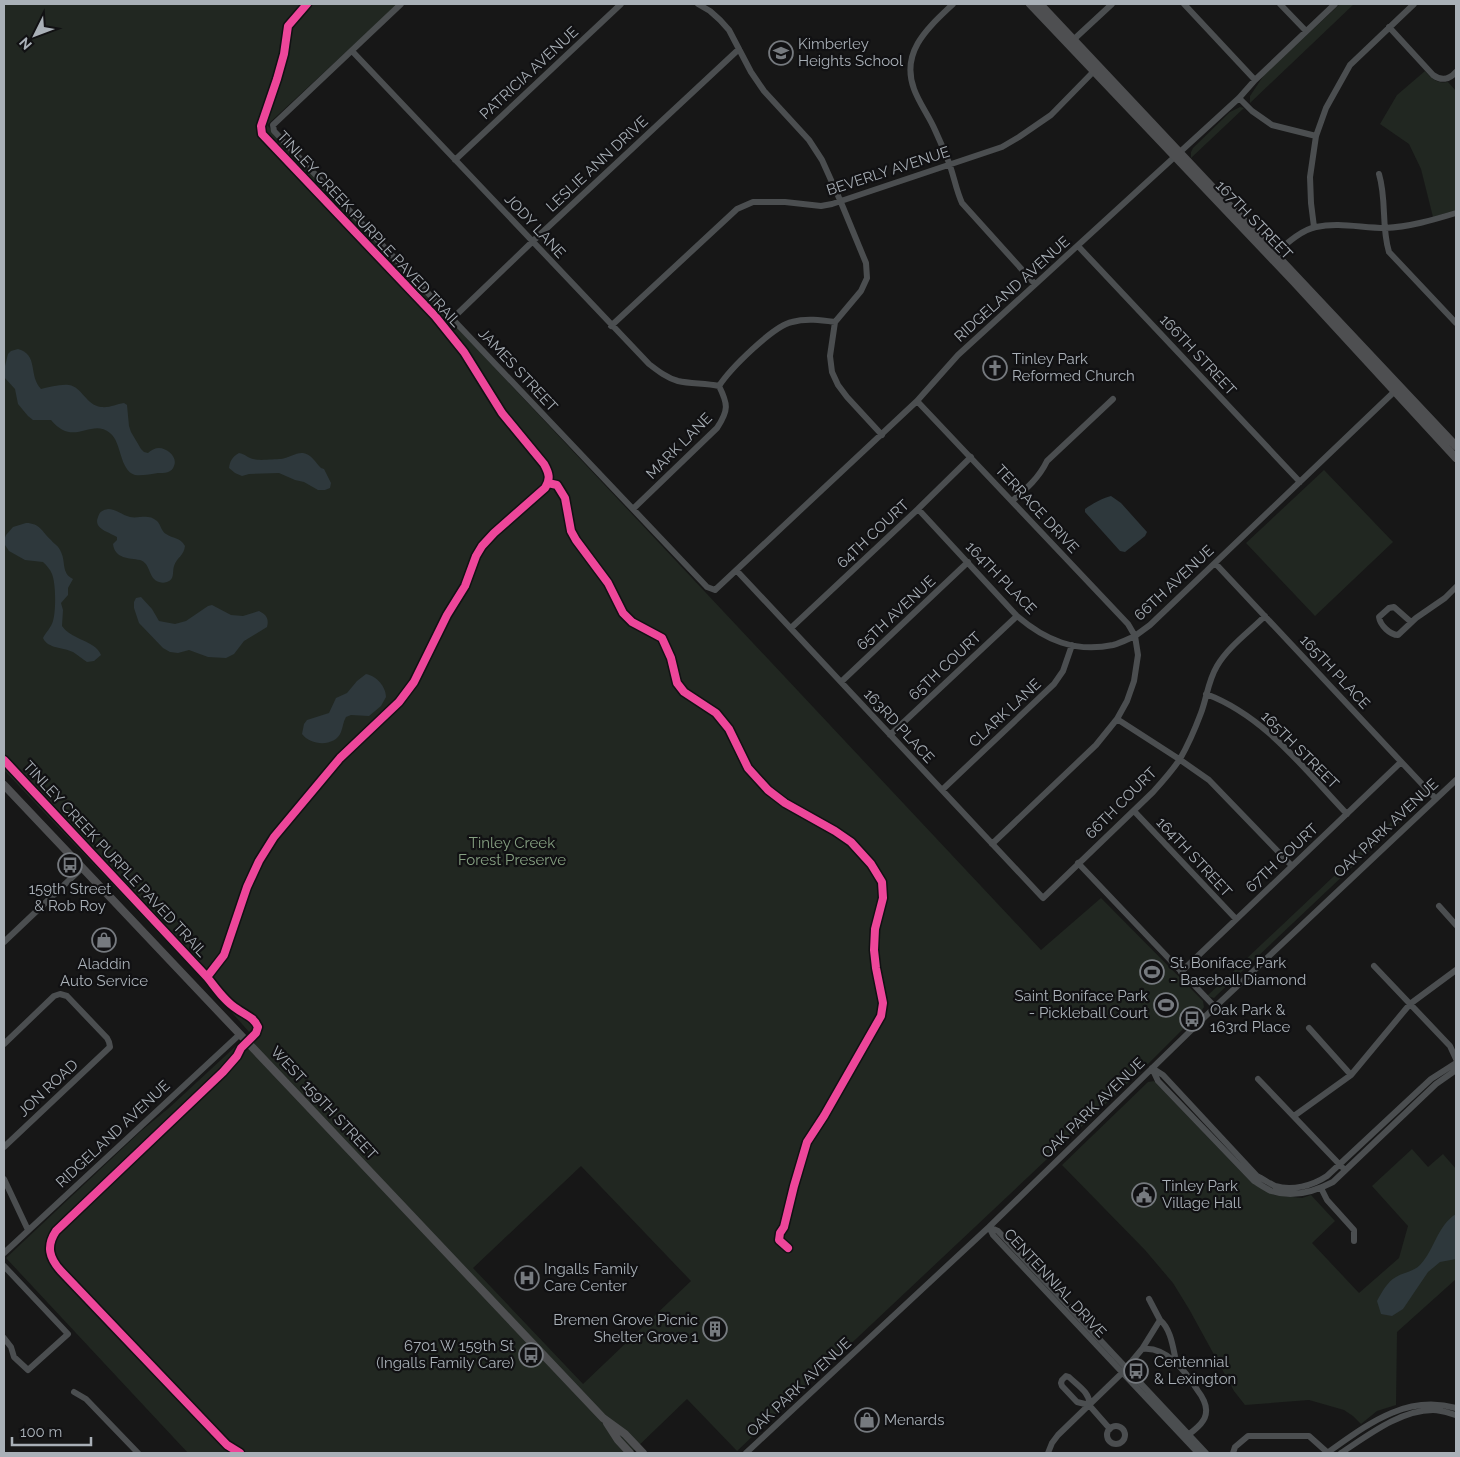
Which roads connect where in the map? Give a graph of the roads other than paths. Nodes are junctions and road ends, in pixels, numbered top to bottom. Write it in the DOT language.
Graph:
graph roads {
  1 [pos="401,4"];
  2 [pos="621,4"];
  3 [pos="698,4"];
  4 [pos="953,4"];
  5 [pos="1030,4"];
  6 [pos="1040,4"];
  7 [pos="1112,4"];
  8 [pos="1184,4"];
  9 [pos="1280,4"];
  10 [pos="1335,4"];
  11 [pos="1414,4"];
  12 [pos="1389,27"];
  13 [pos="1306,31"];
  14 [pos="1071,42"];
  15 [pos="739,49"];
  16 [pos="352,50"];
  17 [pos="1096,69"];
  18 [pos="1456,72"];
  19 [pos="1255,80"];
  20 [pos="1239,98"];
  21 [pos="1316,136"];
  22 [pos="1177,154"];
  23 [pos="455,160"];
  24 [pos="949,163"];
  25 [pos="1379,174"];
  26 [pos="840,200"];
  27 [pos="1456,213"];
  28 [pos="1314,227"];
  29 [pos="1385,228"];
  30 [pos="532,242"];
  31 [pos="1078,246"];
  32 [pos="1273,256"];
  33 [pos="1035,284"];
  34 [pos="452,319"];
  35 [pos="835,322"];
  36 [pos="1456,323"];
  37 [pos="611,326"];
  38 [pos="719,386"];
  39 [pos="1397,389"];
  40 [pos="1113,399"];
  41 [pos="917,401"];
  42 [pos="882,435"];
  43 [pos="1456,446"];
  44 [pos="972,457"];
  45 [pos="1456,458"];
  46 [pos="1300,482"];
  47 [pos="1012,501"];
  48 [pos="918,509"];
  49 [pos="633,510"];
  50 [pos="968,562"];
  51 [pos="1215,563"];
  52 [pos="737,571"];
  53 [pos="707,587"];
  54 [pos="1456,587"];
  55 [pos="1017,616"];
  56 [pos="1265,616"];
  57 [pos="1411,622"];
  58 [pos="791,628"];
  59 [pos="1135,636"];
  60 [pos="1072,645"];
  61 [pos="841,682"];
  62 [pos="1206,694"];
  63 [pos="1117,719"];
  64 [pos="890,735"];
  65 [pos="1180,759"];
  66 [pos="1401,762"];
  67 [pos="1456,780"];
  68 [pos="4,785"];
  69 [pos="942,790"];
  70 [pos="1436,799"];
  71 [pos="1134,811"];
  72 [pos="1346,814"];
  73 [pos="992,844"];
  74 [pos="1078,863"];
  75 [pos="1292,866"];
  76 [pos="82,868"];
  77 [pos="1042,898"];
  78 [pos="1439,906"];
  79 [pos="1236,919"];
  80 [pos="1456,925"];
  81 [pos="4,942"];
  82 [pos="1374,966"];
  83 [pos="1456,970"];
  84 [pos="1181,972"];
  85 [pos="1410,1004"];
  86 [pos="1215,1007"];
  87 [pos="1309,1028"];
  88 [pos="240,1034"];
  89 [pos="4,1044"];
  90 [pos="1456,1061"];
  91 [pos="1152,1068"];
  92 [pos="1456,1070"];
  93 [pos="1351,1075"];
  94 [pos="1258,1079"];
  95 [pos="1412,1096"];
  96 [pos="1417,1102"];
  97 [pos="1294,1116"];
  98 [pos="4,1147"];
  99 [pos="1340,1165"];
  100 [pos="1244,1167"];
  101 [pos="1345,1171"];
  102 [pos="4,1179"];
  103 [pos="1321,1188"];
  104 [pos="989,1226"];
  105 [pos="28,1230"];
  106 [pos="1354,1242"];
  107 [pos="4,1253"];
  108 [pos="4,1266"];
  109 [pos="1149,1299"];
  110 [pos="1160,1320"];
  111 [pos="4,1338"];
  112 [pos="1142,1349"];
  113 [pos="1176,1362"];
  114 [pos="1124,1370"];
  115 [pos="74,1392"];
  116 [pos="1089,1405"];
  117 [pos="1456,1408"];
  118 [pos="1456,1415"];
  119 [pos="603,1418"];
  120 [pos="1110,1429"];
  121 [pos="1186,1437"];
  122 [pos="134,1452"];
  123 [pos="630,1453"];
  124 [pos="643,1453"];
  125 [pos="746,1453"];
  126 [pos="1048,1453"];
  127 [pos="1198,1453"];
  128 [pos="1206,1453"];
  129 [pos="1233,1453"];
  130 [pos="1328,1453"];
  131 [pos="1340,1453"];
  1 -- 16 [label="street"];
  2 -- 23 [label="street, PATRICIA AVENUE"];
  3 -- 15 [label="street"];
  4 -- 24 [label="street"];
  5 -- 14 [label="main road, 167TH STREET"];
  6 -- 14 [label="main road, 167TH STREET"];
  7 -- 14 [label="street"];
  8 -- 19 [label="street"];
  9 -- 13 [label="street"];
  10 -- 13 [label="street, RIDGELAND AVENUE"];
  11 -- 12 [label="street"];
  12 -- 18 [label="street"];
  12 -- 21 [label="street"];
  13 -- 19 [label="street, RIDGELAND AVENUE"];
  14 -- 17 [label="main road, 167TH STREET"];
  15 -- 26 [label="street"];
  15 -- 30 [label="street, LESLIE ANN DRIVE"];
  16 -- 23 [label="street, JODY LANE"];
  16 -- 34 [label="street, JAMES STREET"];
  17 -- 22 [label="main road, 167TH STREET"];
  17 -- 24 [label="street, BEVERLY AVENUE"];
  19 -- 20 [label="street, RIDGELAND AVENUE"];
  20 -- 21 [label="street"];
  20 -- 22 [label="street, RIDGELAND AVENUE"];
  21 -- 28 [label="street"];
  22 -- 31 [label="street, RIDGELAND AVENUE"];
  22 -- 32 [label="main road, 167TH STREET"];
  23 -- 30 [label="street, JODY LANE"];
  24 -- 26 [label="street, BEVERLY AVENUE"];
  24 -- 33 [label="street"];
  25 -- 29 [label="street"];
  26 -- 35 [label="street"];
  26 -- 37 [label="street, BEVERLY AVENUE"];
  27 -- 29 [label="street"];
  28 -- 29 [label="street"];
  28 -- 32 [label="street"];
  29 -- 36 [label="street"];
  30 -- 34 [label="street, LESLIE ANN DRIVE"];
  30 -- 37 [label="street, JODY LANE"];
  31 -- 33 [label="street, RIDGELAND AVENUE"];
  31 -- 46 [label="street, 166TH STREET"];
  32 -- 39 [label="main road, 167TH STREET"];
  33 -- 41 [label="street, RIDGELAND AVENUE"];
  34 -- 49 [label="street, JAMES STREET"];
  35 -- 38 [label="street"];
  35 -- 42 [label="street"];
  37 -- 38 [label="street, JODY LANE"];
  38 -- 49 [label="street, MARK LANE"];
  39 -- 43 [label="main road, 167TH STREET"];
  39 -- 45 [label="main road, 167TH STREET"];
  39 -- 46 [label="street, 66TH AVENUE"];
  40 -- 47 [label="street"];
  41 -- 42 [label="street, RIDGELAND AVENUE"];
  41 -- 44 [label="street, TERRACE DRIVE"];
  42 -- 52 [label="street, RIDGELAND AVENUE"];
  44 -- 47 [label="street, TERRACE DRIVE"];
  44 -- 48 [label="street, 64TH COURT"];
  46 -- 51 [label="street, 66TH AVENUE"];
  47 -- 59 [label="street, TERRACE DRIVE"];
  48 -- 50 [label="street, 164TH PLACE"];
  48 -- 58 [label="street, 64TH COURT"];
  49 -- 53 [label="street, JAMES STREET"];
  50 -- 55 [label="street, 164TH PLACE"];
  50 -- 61 [label="street, 65TH AVENUE"];
  51 -- 56 [label="street, 165TH PLACE"];
  51 -- 59 [label="street, 66TH AVENUE"];
  52 -- 53 [label="street, RIDGELAND AVENUE"];
  52 -- 58 [label="street, 163RD PLACE"];
  54 -- 57 [label="street"];
  55 -- 60 [label="street, 164TH PLACE"];
  55 -- 64 [label="street, 65TH COURT"];
  56 -- 62 [label="street, 66TH COURT"];
  56 -- 66 [label="street, 165TH PLACE"];
  57 -- 57 [label="street"];
  58 -- 61 [label="street, 163RD PLACE"];
  59 -- 60 [label="street, 164TH PLACE"];
  59 -- 63 [label="street, 66TH AVENUE"];
  60 -- 69 [label="street, CLARK LANE"];
  61 -- 64 [label="street, 163RD PLACE"];
  62 -- 65 [label="street, 66TH COURT"];
  62 -- 72 [label="street, 165TH STREET"];
  63 -- 65 [label="street"];
  63 -- 73 [label="street, 66TH AVENUE"];
  64 -- 69 [label="street, 163RD PLACE"];
  65 -- 71 [label="street, 66TH COURT"];
  65 -- 75 [label="street"];
  66 -- 70 [label="street, 165TH PLACE"];
  66 -- 72 [label="street, 67TH COURT"];
  67 -- 70 [label="street, OAK PARK AVENUE"];
  68 -- 76 [label="main road, WEST 159TH STREET"];
  69 -- 73 [label="street, 163RD PLACE"];
  70 -- 86 [label="street, OAK PARK AVENUE"];
  71 -- 74 [label="street, 66TH COURT"];
  71 -- 79 [label="street, 164TH STREET"];
  72 -- 75 [label="street, 67TH COURT"];
  73 -- 77 [label="street, 163RD PLACE"];
  74 -- 77 [label="street, 66TH COURT"];
  74 -- 84 [label="street"];
  75 -- 79 [label="street, 67TH COURT"];
  76 -- 81 [label="street"];
  76 -- 88 [label="main road, WEST 159TH STREET"];
  78 -- 80 [label="street"];
  79 -- 84 [label="street, 67TH COURT"];
  82 -- 85 [label="street"];
  83 -- 85 [label="street"];
  84 -- 86 [label="street"];
  85 -- 90 [label="street"];
  85 -- 93 [label="street"];
  86 -- 91 [label="street, OAK PARK AVENUE"];
  87 -- 93 [label="street"];
  88 -- 105 [label="street, RIDGELAND AVENUE"];
  88 -- 119 [label="main road, WEST 159TH STREET"];
  89 -- 98 [label="street, JON ROAD"];
  90 -- 95 [label="street"];
  91 -- 100 [label="street"];
  91 -- 104 [label="street, OAK PARK AVENUE"];
  92 -- 96 [label="street"];
  93 -- 97 [label="street"];
  94 -- 97 [label="street"];
  95 -- 96 [label="street"];
  95 -- 99 [label="street"];
  96 -- 101 [label="street"];
  97 -- 99 [label="street"];
  99 -- 100 [label="street"];
  99 -- 101 [label="street"];
  100 -- 103 [label="street"];
  101 -- 103 [label="street"];
  102 -- 105 [label="street"];
  103 -- 106 [label="street"];
  104 -- 114 [label="street, CENTENNIAL DRIVE"];
  104 -- 125 [label="street, OAK PARK AVENUE"];
  105 -- 107 [label="street, RIDGELAND AVENUE"];
  108 -- 111 [label="street"];
  109 -- 110 [label="street"];
  110 -- 112 [label="street"];
  110 -- 113 [label="street"];
  112 -- 113 [label="street"];
  112 -- 114 [label="street"];
  113 -- 121 [label="street"];
  114 -- 116 [label="street"];
  114 -- 121 [label="street, CENTENNIAL DRIVE"];
  115 -- 122 [label="street"];
  116 -- 116 [label="street"];
  116 -- 120 [label="street"];
  116 -- 126 [label="street"];
  117 -- 130 [label="street"];
  118 -- 131 [label="street"];
  119 -- 123 [label="main road, WEST 159TH STREET"];
  119 -- 124 [label="main road, WEST 159TH STREET"];
  121 -- 127 [label="street, CENTENNIAL DRIVE"];
  121 -- 128 [label="street, CENTENNIAL DRIVE"];
  129 -- 130 [label="street"];
}
